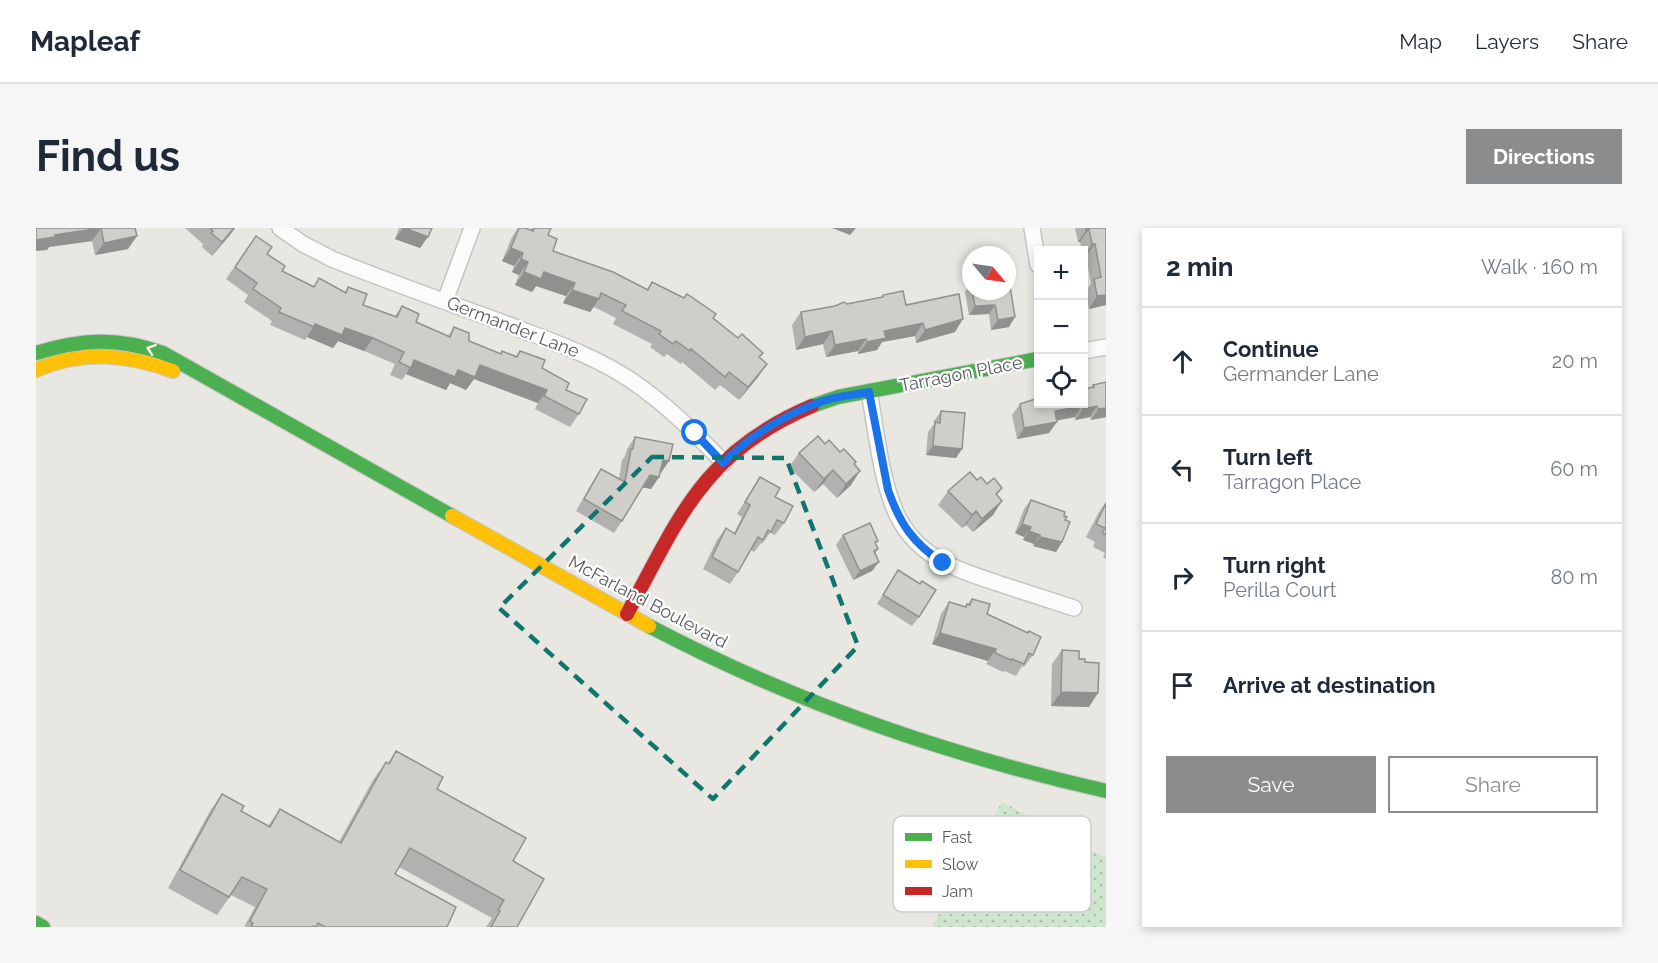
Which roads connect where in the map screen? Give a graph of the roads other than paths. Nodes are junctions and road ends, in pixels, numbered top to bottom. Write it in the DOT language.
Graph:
graph roads {
  1 [pos="280,228"];
  2 [pos="472,228"];
  3 [pos="1032,228"];
  4 [pos="1035,246"];
  5 [pos="445,301"];
  6 [pos="1106,347"];
  7 [pos="1088,350"];
  8 [pos="36,353"];
  9 [pos="1034,360"];
  10 [pos="36,370"];
  11 [pos="202,376"];
  12 [pos="869,392"];
  13 [pos="723,463"];
  14 [pos="1074,608"];
  15 [pos="627,614"];
  16 [pos="1106,790"];
  17 [pos="36,923"];
  18 [pos="43,927"];
  1 -- 5 [label="street, Germander Lane"];
  2 -- 5 [label="street"];
  3 -- 4 [label="street"];
  5 -- 13 [label="street, Germander Lane"];
  6 -- 7 [label="street"];
  11 -- 8 [label="street, McFarland Boulevard, one-way"];
  9 -- 12 [label="street, Tarragon Place"];
  10 -- 11 [label="street, McFarland Boulevard"];
  11 -- 15 [label="street, McFarland Boulevard"];
  12 -- 13 [label="street, Tarragon Place"];
  12 -- 14 [label="street"];
  13 -- 15 [label="street, Tarragon Place"];
  15 -- 16 [label="street, McFarland Boulevard"];
  17 -- 18 [label="street"];
}
